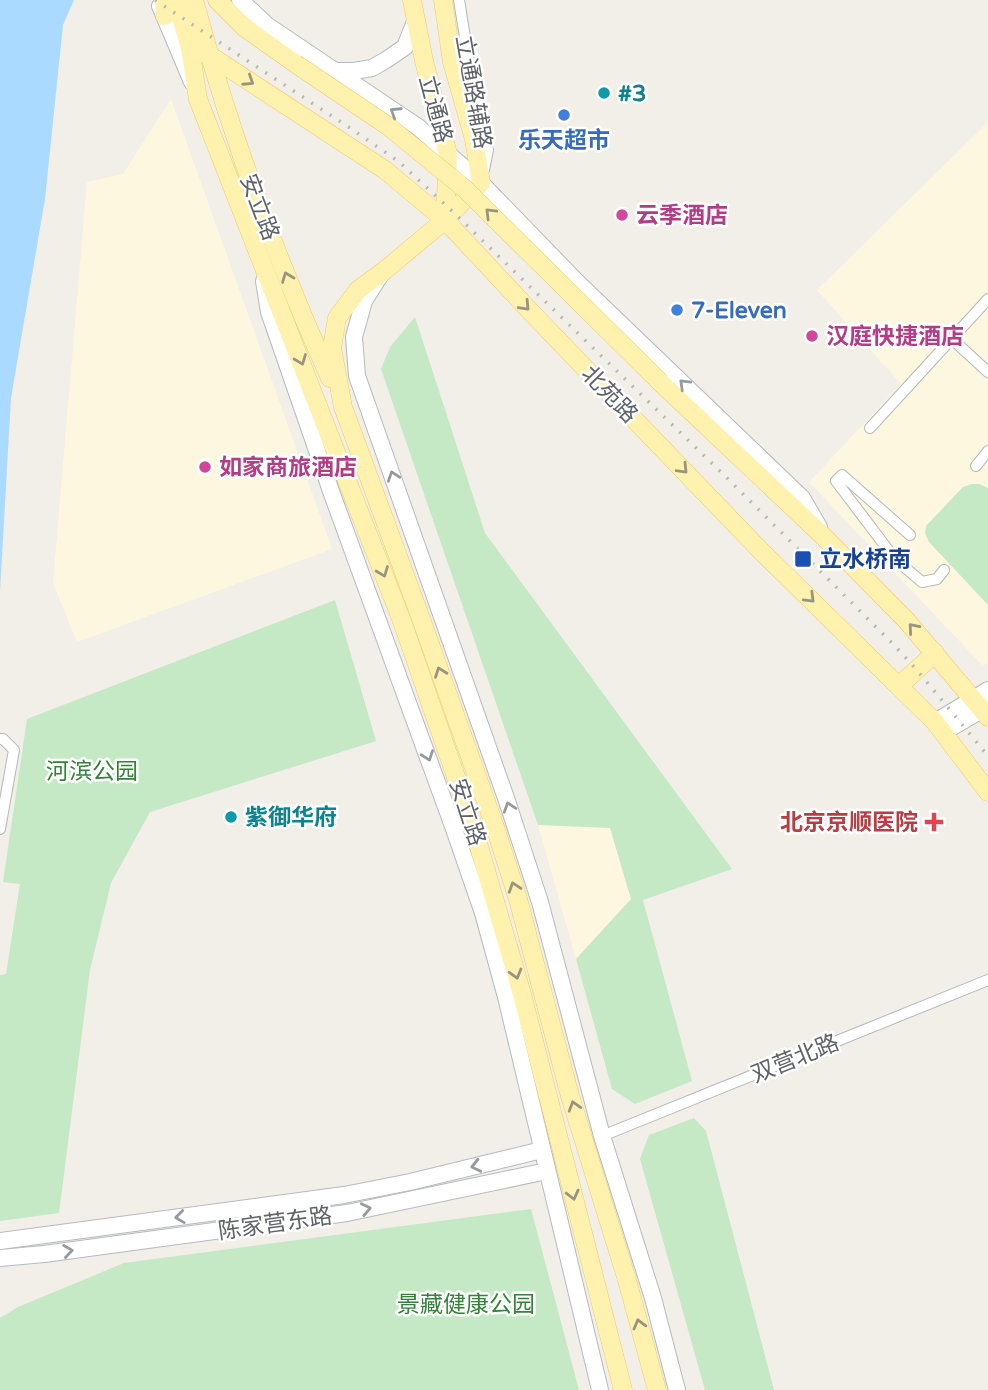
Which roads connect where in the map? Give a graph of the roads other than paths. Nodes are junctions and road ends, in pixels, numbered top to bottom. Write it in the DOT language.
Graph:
graph roads {
  1 [pos="176,0"];
  2 [pos="194,0"];
  3 [pos="217,0"];
  4 [pos="240,0"];
  5 [pos="412,0"];
  6 [pos="443,0"];
  7 [pos="459,0"];
  8 [pos="162,5"];
  9 [pos="416,19"];
  10 [pos="190,48"];
  11 [pos="209,55"];
  12 [pos="332,71"];
  13 [pos="198,99"];
  14 [pos="448,154"];
  15 [pos="481,183"];
  16 [pos="445,220"];
  17 [pos="259,251"];
  18 [pos="384,271"];
  19 [pos="988,299"];
  20 [pos="952,339"];
  21 [pos="988,372"];
  22 [pos="343,407"];
  23 [pos="870,428"];
  24 [pos="988,451"];
  25 [pos="976,466"];
  26 [pos="910,535"];
  27 [pos="823,536"];
  28 [pos="944,570"];
  29 [pos="935,653"];
  30 [pos="900,687"];
  31 [pos="984,704"];
  32 [pos="940,727"];
  33 [pos="1,739"];
  34 [pos="982,771"];
  35 [pos="988,792"];
  36 [pos="0,829"];
  37 [pos="988,980"];
  38 [pos="602,1136"];
  39 [pos="542,1150"];
  40 [pos="547,1171"];
  41 [pos="0,1241"];
  42 [pos="0,1258"];
  43 [pos="600,1390"];
  44 [pos="623,1390"];
  45 [pos="657,1390"];
  46 [pos="677,1390"];
  1 -- 10 [label="main road, 安立路"];
  2 -- 11 [label="main road, 安立路"];
  27 -- 3 [label="main road, 北苑路, one-way, bridge"];
  4 -- 12 [label="street, 北苑路"];
  5 -- 9 [label="main road, 立通路"];
  6 -- 15 [label="main road, 立通路"];
  7 -- 15 [label="street, 立通路辅路"];
  8 -- 13 [label="street, 安立路"];
  9 -- 12 [label="street"];
  9 -- 14 [label="main road, 立通路"];
  10 -- 11 [label="main road, 北苑路"];
  10 -- 13 [label="main road, 安立路"];
  11 -- 16 [label="main road, 北苑路, one-way"];
  22 -- 11 [label="main road, 安立路, one-way"];
  14 -- 12 [label="street, 北苑路, one-way"];
  13 -- 17 [label="main road, 安立路"];
  14 -- 15 [label="street, 北苑路"];
  14 -- 16 [label="main road, 立通路"];
  15 -- 16 [label="main road, 安立路"];
  27 -- 15 [label="street, 北苑路, one-way"];
  16 -- 18 [label="main road, 安立路"];
  16 -- 30 [label="main road, 北苑路, one-way"];
  17 -- 39 [label="street, 安立路, one-way"];
  17 -- 44 [label="main road, 安立路, one-way"];
  18 -- 22 [label="main road, 安立路"];
  38 -- 18 [label="street, 安立路, one-way"];
  19 -- 20 [label="street"];
  20 -- 21 [label="street"];
  20 -- 23 [label="street"];
  45 -- 22 [label="main road, 安立路, one-way"];
  24 -- 25 [label="street"];
  26 -- 28 [label="street"];
  29 -- 27 [label="main road, 北苑路, one-way"];
  29 -- 30 [label="main road"];
  29 -- 31 [label="main road, 北苑路"];
  30 -- 32 [label="main road, 北苑路"];
  31 -- 32 [label="street"];
  32 -- 34 [label="main road, 北苑路"];
  33 -- 36 [label="street"];
  34 -- 35 [label="main road, 北苑路"];
  37 -- 38 [label="street, 双营北路"];
  38 -- 46 [label="street, 安立路"];
  39 -- 40 [label="street, 安立路"];
  39 -- 41 [label="street, 陈家营东路, one-way"];
  42 -- 40 [label="street, 陈家营东路, one-way"];
  40 -- 43 [label="street, 安立路"];
}
